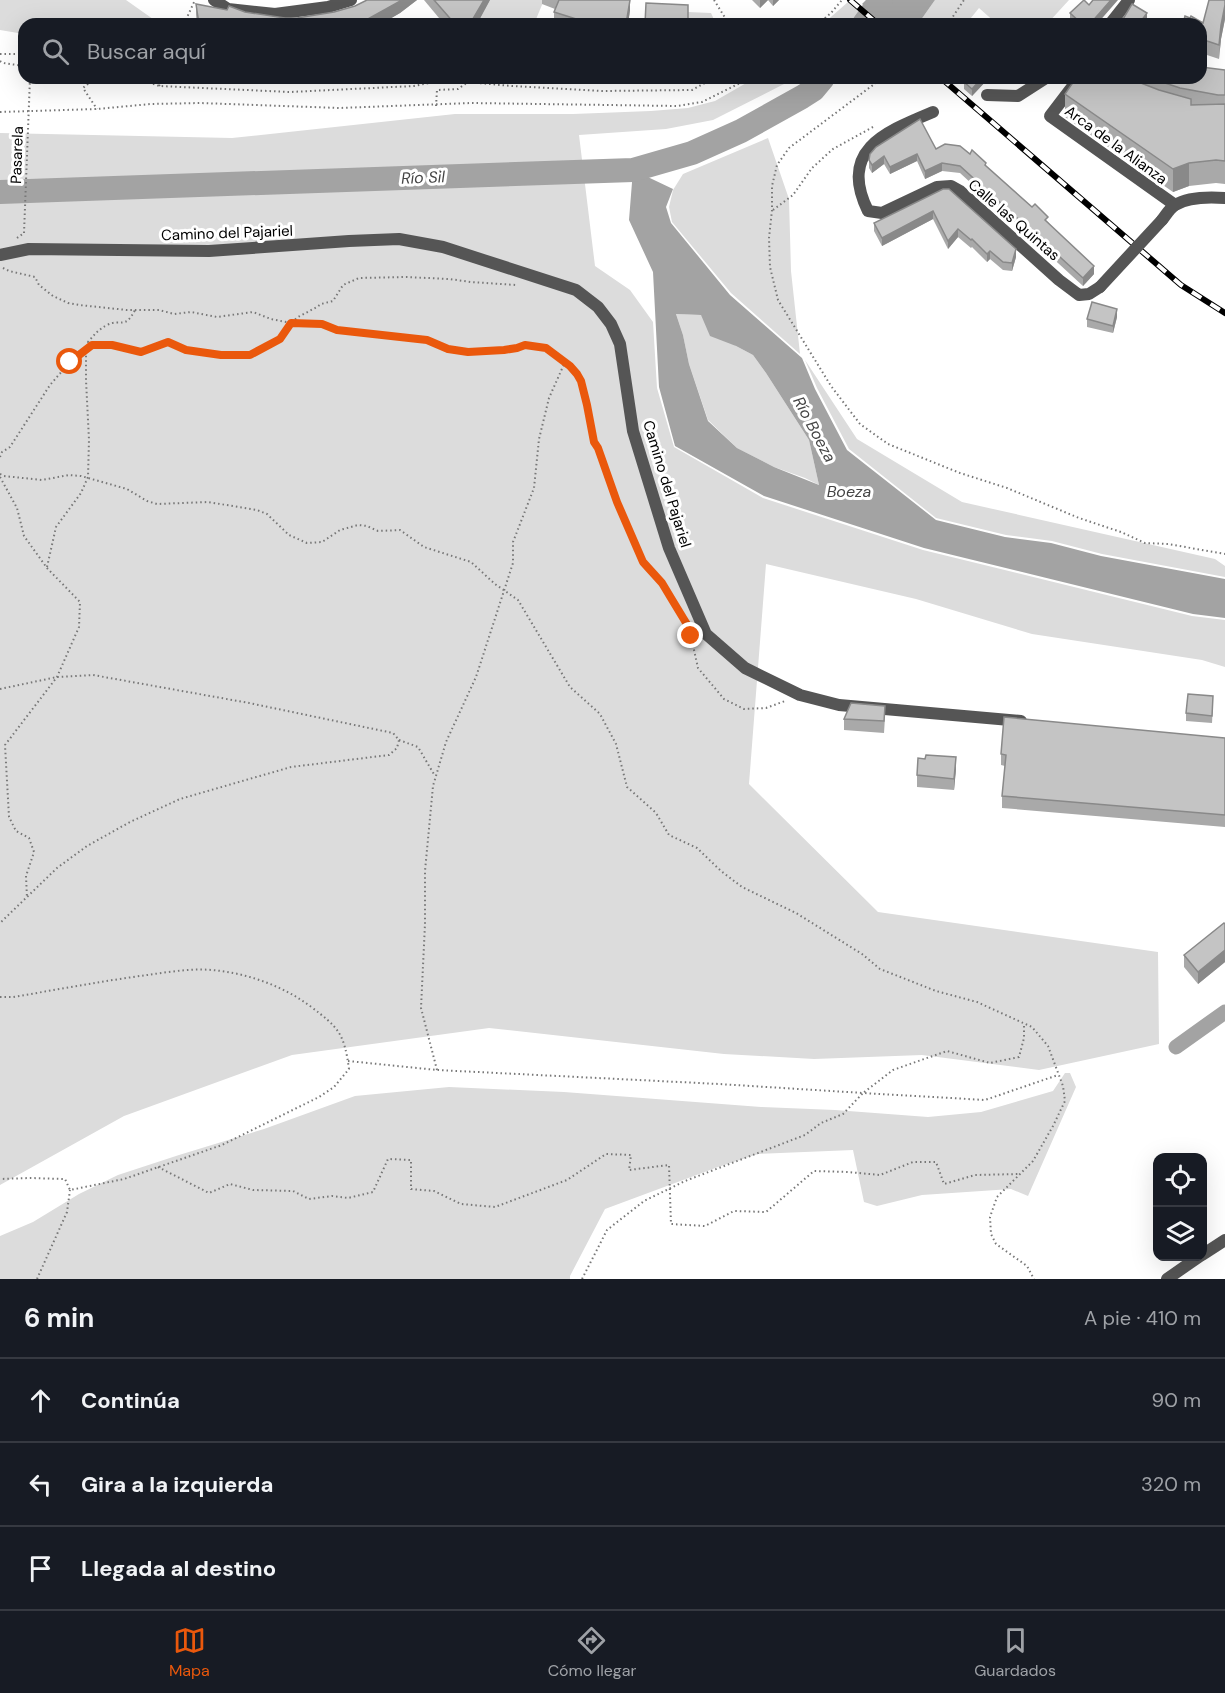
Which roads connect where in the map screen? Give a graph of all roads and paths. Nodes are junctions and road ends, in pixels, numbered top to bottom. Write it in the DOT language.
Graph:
graph roads {
  1 [pos="195,0"];
  2 [pos="214,0"];
  3 [pos="351,0"];
  4 [pos="714,0"];
  5 [pos="842,0"];
  6 [pos="964,0"];
  7 [pos="1129,0"];
  8 [pos="187,18"];
  9 [pos="725,18"];
  10 [pos="825,18"];
  11 [pos="952,18"];
  12 [pos="1115,18"];
  13 [pos="0,54"];
  14 [pos="18,54"];
  15 [pos="0,61"];
  16 [pos="18,65"];
  17 [pos="30,84"];
  18 [pos="88,84"];
  19 [pos="153,84"];
  20 [pos="424,84"];
  21 [pos="465,84"];
  22 [pos="490,84"];
  23 [pos="703,84"];
  24 [pos="738,84"];
  25 [pos="874,84"];
  26 [pos="1037,84"];
  27 [pos="1074,84"];
  28 [pos="159,86"];
  29 [pos="987,95"];
  30 [pos="436,106"];
  31 [pos="97,109"];
  32 [pos="0,112"];
  33 [pos="933,112"];
  34 [pos="878,125"];
  35 [pos="1225,198"];
  36 [pos="1175,205"];
  37 [pos="772,210"];
  38 [pos="24,233"];
  39 [pos="0,255"];
  40 [pos="0,267"];
  41 [pos="527,274"];
  42 [pos="135,310"];
  43 [pos="291,323"];
  44 [pos="92,345"];
  45 [pos="86,350"];
  46 [pos="565,362"];
  47 [pos="0,458"];
  48 [pos="0,476"];
  49 [pos="88,477"];
  50 [pos="1225,554"];
  51 [pos="47,568"];
  52 [pos="504,590"];
  53 [pos="57,677"];
  54 [pos="0,689"];
  55 [pos="800,694"];
  56 [pos="1035,722"];
  57 [pos="399,740"];
  58 [pos="436,778"];
  59 [pos="27,898"];
  60 [pos="0,923"];
  61 [pos="0,997"];
  62 [pos="1024,1024"];
  63 [pos="348,1061"];
  64 [pos="437,1070"];
  65 [pos="1058,1075"];
  66 [pos="863,1093"];
  67 [pos="158,1167"];
  68 [pos="1020,1174"];
  69 [pos="0,1179"];
  70 [pos="670,1188"];
  71 [pos="70,1190"];
  72 [pos="1225,1240"];
  73 [pos="1207,1252"];
  74 [pos="1194,1261"];
  75 [pos="37,1279"];
  76 [pos="582,1279"];
  77 [pos="1034,1279"];
  78 [pos="1167,1279"];
  1 -- 8 [label="path"];
  2 -- 3 [label="street"];
  4 -- 9 [label="path"];
  5 -- 10 [label="path"];
  6 -- 11 [label="path"];
  7 -- 12 [label="street"];
  13 -- 14 [label="path"];
  15 -- 16 [label="path"];
  17 -- 38 [label="path, Pasarela, bridge"];
  18 -- 31 [label="path"];
  19 -- 28 [label="path"];
  20 -- 28 [label="path"];
  21 -- 30 [label="path"];
  22 -- 23 [label="path"];
  24 -- 30 [label="path"];
  25 -- 37 [label="path"];
  26 -- 29 [label="street"];
  27 -- 36 [label="street, Arca de la Alianza"];
  30 -- 31 [label="path"];
  31 -- 32 [label="path"];
  33 -- 36 [label="street, Calle las Quintas, bridge"];
  34 -- 37 [label="path"];
  35 -- 36 [label="street"];
  37 -- 50 [label="path"];
  39 -- 41 [label="street, Camino del Pajariel"];
  40 -- 42 [label="path"];
  41 -- 43 [label="path"];
  41 -- 55 [label="street, Camino del Pajariel"];
  42 -- 43 [label="path"];
  42 -- 44 [label="path"];
  43 -- 44 [label="path"];
  43 -- 46 [label="path"];
  44 -- 45 [label="path"];
  45 -- 47 [label="path"];
  45 -- 49 [label="path"];
  46 -- 52 [label="path"];
  46 -- 55 [label="path"];
  48 -- 49 [label="path"];
  48 -- 51 [label="path"];
  49 -- 51 [label="path"];
  49 -- 52 [label="path"];
  51 -- 53 [label="path"];
  52 -- 58 [label="path"];
  52 -- 62 [label="path"];
  53 -- 54 [label="path"];
  53 -- 57 [label="path"];
  53 -- 59 [label="path"];
  55 -- 56 [label="street, Camino del Pajariel"];
  57 -- 58 [label="path"];
  57 -- 59 [label="path"];
  58 -- 64 [label="path"];
  59 -- 60 [label="path"];
  61 -- 63 [label="path"];
  62 -- 65 [label="path"];
  62 -- 66 [label="path"];
  63 -- 64 [label="path"];
  63 -- 67 [label="path"];
  64 -- 66 [label="path"];
  65 -- 66 [label="path"];
  65 -- 68 [label="path"];
  66 -- 70 [label="path"];
  67 -- 70 [label="path"];
  67 -- 71 [label="path"];
  68 -- 70 [label="path"];
  68 -- 77 [label="path"];
  69 -- 71 [label="path"];
  70 -- 76 [label="path"];
  71 -- 75 [label="path"];
  72 -- 73 [label="street"];
  74 -- 78 [label="street"];
}
